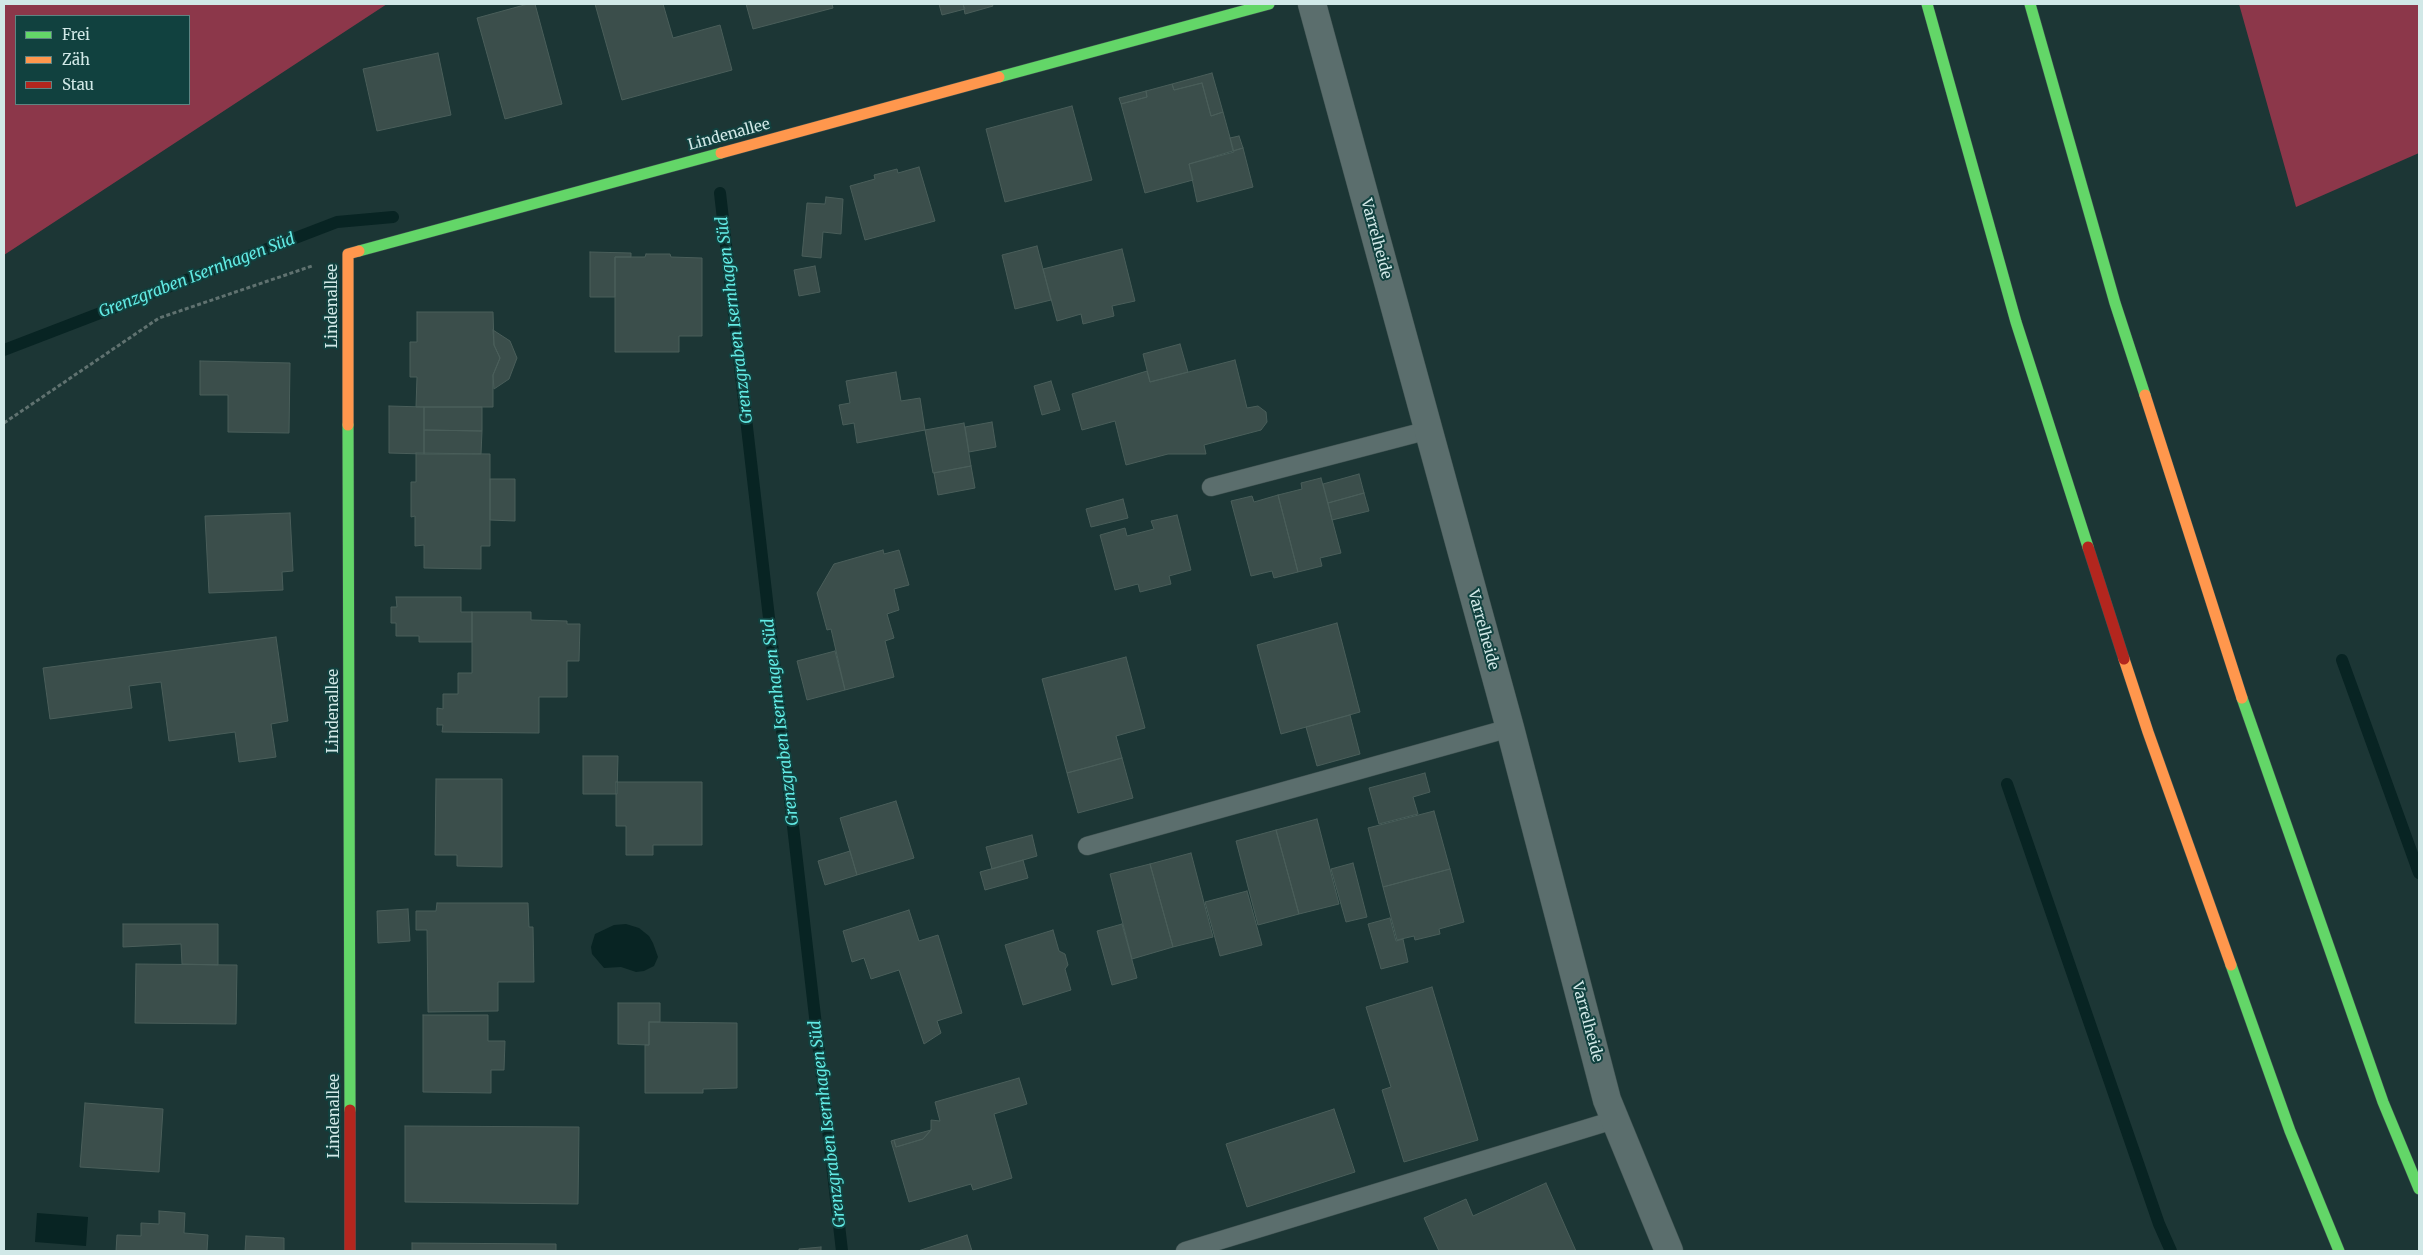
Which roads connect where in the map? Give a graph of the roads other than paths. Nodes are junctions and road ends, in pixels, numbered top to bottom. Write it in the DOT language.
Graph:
graph roads {
  1 [pos="1269,4"];
  2 [pos="1312,4"];
  3 [pos="1927,4"];
  4 [pos="2030,4"];
  5 [pos="1428,430"];
  6 [pos="1211,487"];
  7 [pos="1510,728"];
  8 [pos="1087,846"];
  9 [pos="1614,1120"];
  10 [pos="2419,1189"];
  11 [pos="350,1251"];
  12 [pos="1185,1251"];
  13 [pos="1669,1251"];
  14 [pos="2339,1251"];
  1 -- 11 [label="main road, Lindenallee"];
  2 -- 5 [label="street, Varrelheide"];
  3 -- 14 [label="main road"];
  4 -- 10 [label="main road"];
  5 -- 6 [label="lane"];
  5 -- 7 [label="street, Varrelheide"];
  7 -- 8 [label="lane"];
  7 -- 9 [label="street, Varrelheide"];
  9 -- 12 [label="lane"];
  9 -- 13 [label="street, Varrelheide"];
}
